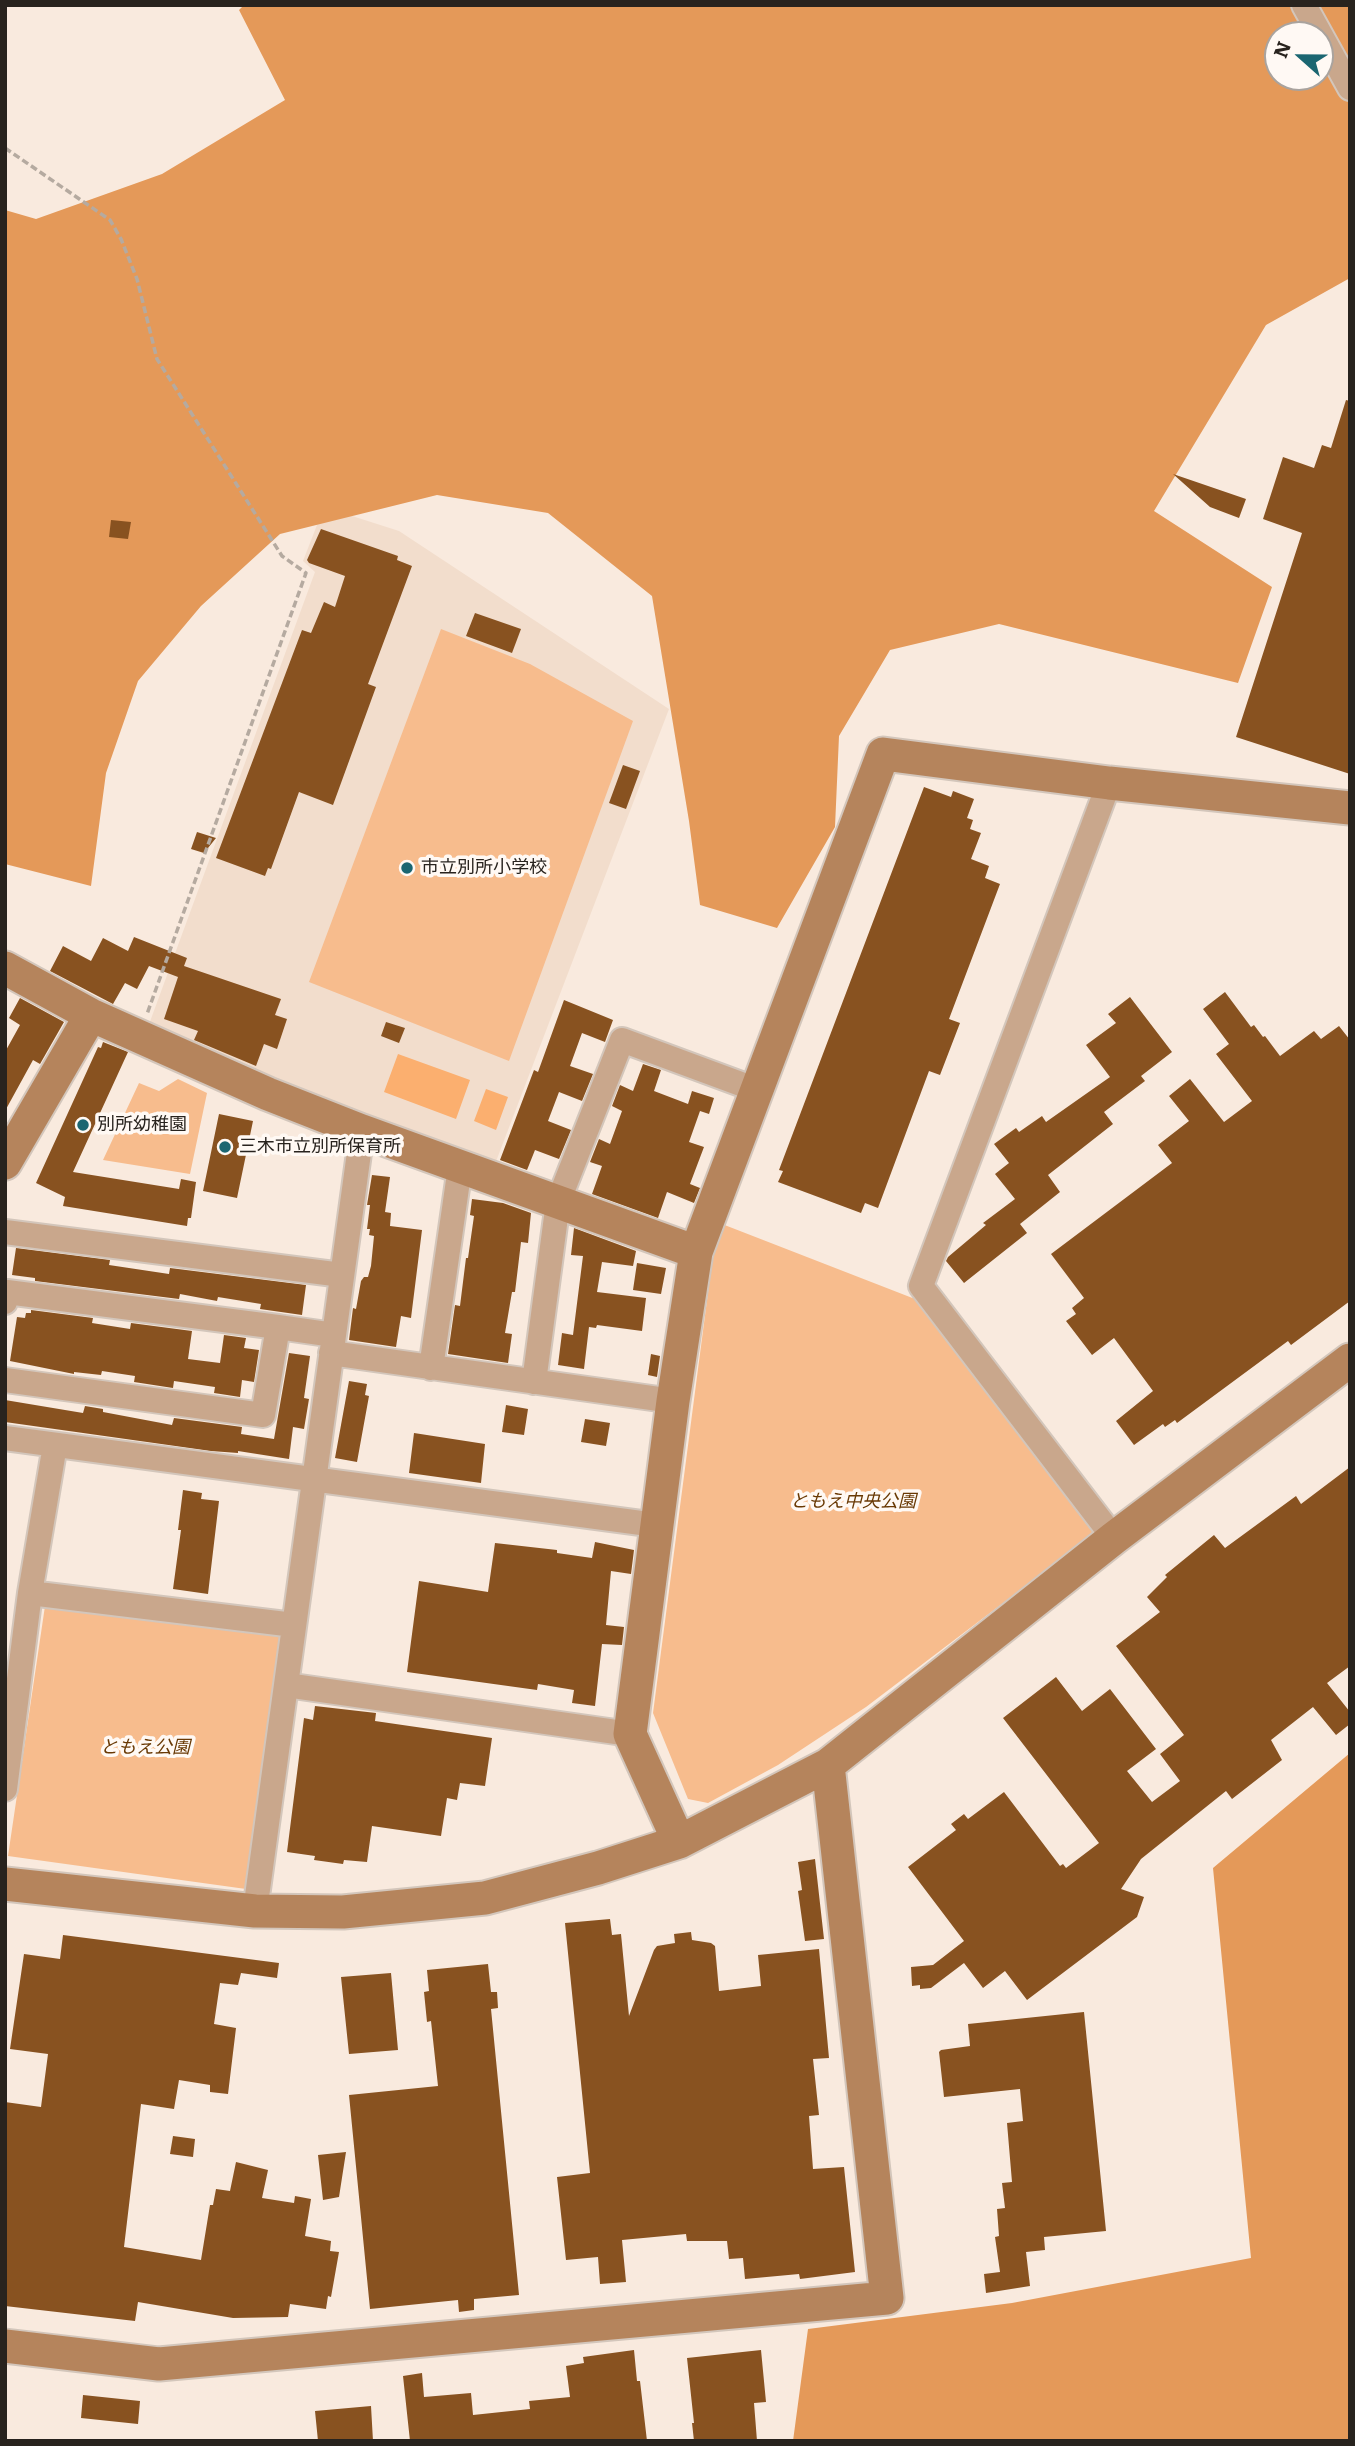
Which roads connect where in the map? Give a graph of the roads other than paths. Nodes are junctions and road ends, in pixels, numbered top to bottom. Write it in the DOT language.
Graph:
graph roads {
  1 [pos="1304,5"];
  2 [pos="1350,88"];
  3 [pos="1110,783"];
  4 [pos="1350,808"];
  5 [pos="5,968"];
  6 [pos="91,1015"];
  7 [pos="757,1090"];
  8 [pos="362,1131"];
  9 [pos="5,1163"];
  10 [pos="460,1167"];
  11 [pos="558,1202"];
  12 [pos="5,1232"];
  13 [pos="696,1252"];
  14 [pos="342,1275"];
  15 [pos="5,1302"];
  16 [pos="278,1327"];
  17 [pos="332,1344"];
  18 [pos="1350,1360"];
  19 [pos="431,1368"];
  20 [pos="5,1380"];
  21 [pos="534,1382"];
  22 [pos="673,1401"];
  23 [pos="5,1438"];
  24 [pos="55,1446"];
  25 [pos="314,1480"];
  26 [pos="656,1525"];
  27 [pos="1114,1538"];
  28 [pos="30,1593"];
  29 [pos="294,1626"];
  30 [pos="14,1649"];
  31 [pos="286,1685"];
  32 [pos="630,1734"];
  33 [pos="828,1765"];
  34 [pos="5,1789"];
  35 [pos="679,1842"];
  36 [pos="5,1884"];
  37 [pos="255,1912"];
  38 [pos="5,2346"];
  1 -- 2 [label="street"];
  3 -- 4 [label="street"];
  3 -- 7 [label="street"];
  3 -- 27 [label="street"];
  5 -- 6 [label="street"];
  6 -- 8 [label="street"];
  6 -- 9 [label="street"];
  7 -- 11 [label="street"];
  7 -- 13 [label="street"];
  8 -- 10 [label="street"];
  8 -- 14 [label="street"];
  10 -- 11 [label="street"];
  10 -- 19 [label="street"];
  11 -- 13 [label="street"];
  11 -- 21 [label="street"];
  12 -- 14 [label="street"];
  13 -- 22 [label="street"];
  14 -- 17 [label="street"];
  15 -- 16 [label="street"];
  16 -- 17 [label="street"];
  16 -- 20 [label="street"];
  17 -- 19 [label="street"];
  17 -- 25 [label="street"];
  18 -- 27 [label="street"];
  19 -- 21 [label="street"];
  21 -- 22 [label="street"];
  22 -- 26 [label="street"];
  23 -- 24 [label="street"];
  24 -- 25 [label="street"];
  24 -- 28 [label="street"];
  25 -- 26 [label="street"];
  25 -- 29 [label="street"];
  26 -- 32 [label="street"];
  27 -- 33 [label="street"];
  28 -- 29 [label="street"];
  28 -- 30 [label="street"];
  29 -- 31 [label="street"];
  30 -- 34 [label="street"];
  31 -- 32 [label="street"];
  31 -- 37 [label="street"];
  32 -- 35 [label="street"];
  33 -- 35 [label="street"];
  33 -- 38 [label="street"];
  35 -- 37 [label="street"];
  36 -- 37 [label="street"];
}
